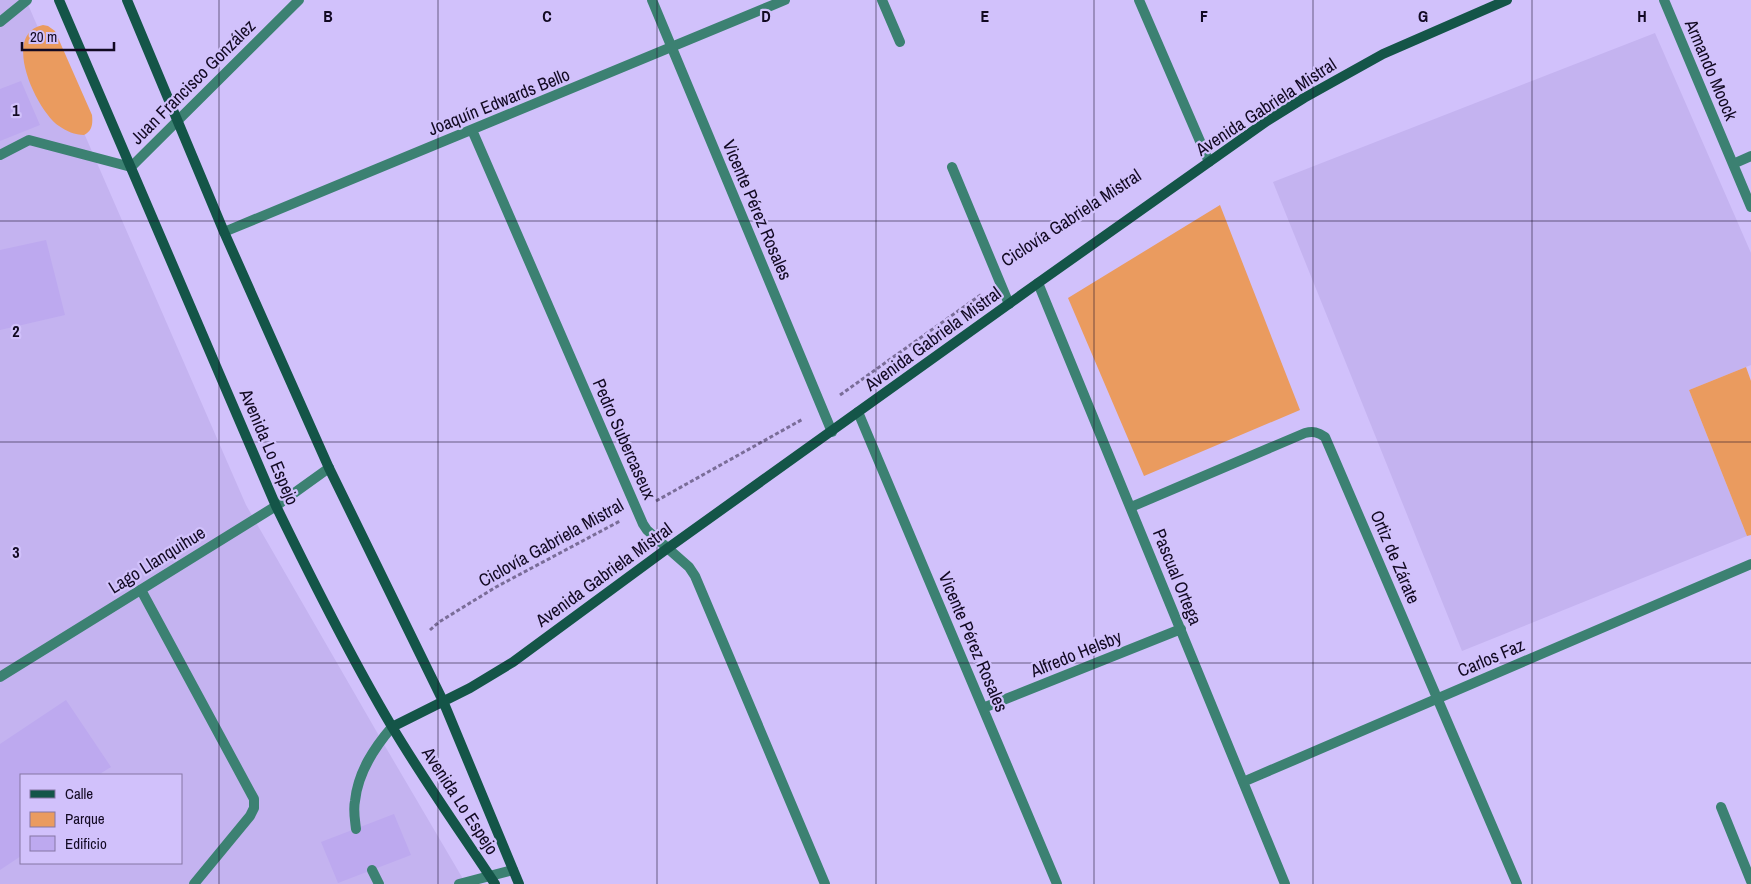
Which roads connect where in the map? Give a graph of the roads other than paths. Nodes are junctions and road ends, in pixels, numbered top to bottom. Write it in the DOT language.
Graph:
graph roads {
  1 [pos="27,0"];
  2 [pos="59,0"];
  3 [pos="126,0"];
  4 [pos="299,0"];
  5 [pos="652,0"];
  6 [pos="785,0"];
  7 [pos="882,0"];
  8 [pos="1139,0"];
  9 [pos="1507,0"];
  10 [pos="1664,0"];
  11 [pos="0,22"];
  12 [pos="900,42"];
  13 [pos="672,48"];
  14 [pos="178,120"];
  15 [pos="472,130"];
  16 [pos="0,155"];
  17 [pos="1751,156"];
  18 [pos="1209,162"];
  19 [pos="1733,164"];
  20 [pos="131,167"];
  21 [pos="952,167"];
  22 [pos="1751,207"];
  23 [pos="224,232"];
  24 [pos="1038,283"];
  25 [pos="1009,304"];
  26 [pos="858,412"];
  27 [pos="832,432"];
  28 [pos="329,468"];
  29 [pos="276,506"];
  30 [pos="1131,507"];
  31 [pos="668,548"];
  32 [pos="1751,564"];
  33 [pos="141,590"];
  34 [pos="1181,630"];
  35 [pos="0,677"];
  36 [pos="1438,698"];
  37 [pos="443,701"];
  38 [pos="983,708"];
  39 [pos="392,727"];
  40 [pos="1243,782"];
  41 [pos="1721,807"];
  42 [pos="356,829"];
  43 [pos="372,870"];
  44 [pos="513,870"];
  45 [pos="493,880"];
  46 [pos="1751,881"];
  47 [pos="194,884"];
  48 [pos="379,884"];
  49 [pos="459,884"];
  50 [pos="519,884"];
  51 [pos="825,884"];
  52 [pos="1057,884"];
  53 [pos="1286,884"];
  54 [pos="1517,884"];
  1 -- 11 [label="street"];
  2 -- 20 [label="main road, Avenida Lo Espejo"];
  3 -- 14 [label="main road, Avenida Lo Espejo"];
  4 -- 14 [label="street, Juan Francisco González"];
  5 -- 13 [label="street, Vicente Pérez Rosales"];
  6 -- 13 [label="street, Joaquín Edwards Bello"];
  7 -- 12 [label="street"];
  8 -- 18 [label="street"];
  9 -- 18 [label="main road, Avenida Gabriela Mistral"];
  10 -- 19 [label="street, Armando Moock"];
  13 -- 15 [label="street, Joaquín Edwards Bello"];
  13 -- 27 [label="street, Vicente Pérez Rosales"];
  14 -- 20 [label="street, Juan Francisco González"];
  14 -- 23 [label="main road, Avenida Lo Espejo"];
  15 -- 23 [label="street, Joaquín Edwards Bello"];
  15 -- 31 [label="street, Pedro Subercaseux"];
  16 -- 20 [label="street"];
  17 -- 19 [label="street"];
  18 -- 24 [label="main road, Avenida Gabriela Mistral"];
  19 -- 22 [label="street, Armando Moock"];
  20 -- 29 [label="main road, Avenida Lo Espejo"];
  21 -- 25 [label="street"];
  23 -- 28 [label="main road, Avenida Lo Espejo"];
  24 -- 25 [label="main road, Avenida Gabriela Mistral"];
  24 -- 30 [label="street, Pascual Ortega"];
  25 -- 26 [label="main road, Avenida Gabriela Mistral"];
  26 -- 27 [label="main road, Avenida Gabriela Mistral"];
  26 -- 38 [label="street, Vicente Pérez Rosales"];
  27 -- 31 [label="main road, Avenida Gabriela Mistral"];
  28 -- 29 [label="street, Lago Llanquihue"];
  28 -- 37 [label="main road, Avenida Lo Espejo"];
  29 -- 33 [label="street, Lago Llanquihue"];
  29 -- 39 [label="main road, Avenida Lo Espejo"];
  30 -- 34 [label="street, Pascual Ortega"];
  30 -- 36 [label="street, Ortiz de Zárate"];
  31 -- 37 [label="main road, Avenida Gabriela Mistral"];
  31 -- 51 [label="street, Pedro Subercaseux"];
  32 -- 36 [label="street, Carlos Faz"];
  33 -- 35 [label="street, Lago Llanquihue"];
  33 -- 47 [label="street"];
  34 -- 38 [label="street, Alfredo Helsby"];
  34 -- 40 [label="street, Pascual Ortega"];
  36 -- 40 [label="street, Carlos Faz"];
  36 -- 54 [label="street, Ortiz de Zárate"];
  37 -- 39 [label="main road, Avenida Gabriela Mistral"];
  37 -- 44 [label="main road, Avenida Lo Espejo"];
  38 -- 52 [label="street, Vicente Pérez Rosales"];
  39 -- 42 [label="street"];
  39 -- 45 [label="main road, Avenida Lo Espejo"];
  40 -- 53 [label="street, Pascual Ortega"];
  41 -- 46 [label="street"];
  43 -- 48 [label="street"];
  44 -- 45 [label="street"];
  44 -- 50 [label="main road, Avenida Lo Espejo"];
  45 -- 49 [label="street"];
}
